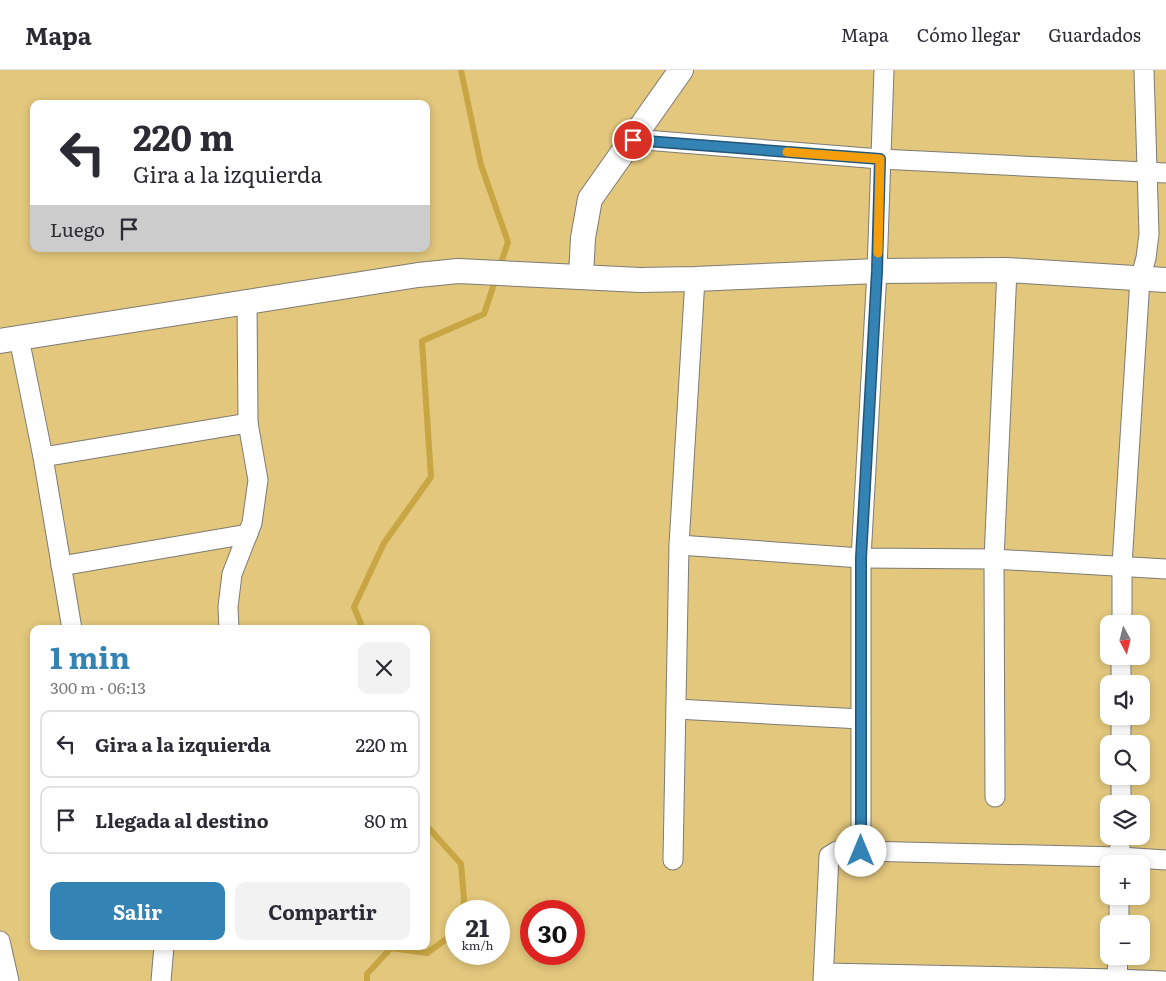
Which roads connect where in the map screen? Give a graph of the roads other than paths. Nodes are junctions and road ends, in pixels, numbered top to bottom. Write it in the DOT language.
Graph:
graph roads {
  1 [pos="681,70"];
  2 [pos="884,70"];
  3 [pos="1144,70"];
  4 [pos="633,140"];
  5 [pos="880,159"];
  6 [pos="1147,172"];
  7 [pos="1166,173"];
  8 [pos="1007,270"];
  9 [pos="877,271"];
  10 [pos="581,276"];
  11 [pos="695,279"];
  12 [pos="1140,279"];
  13 [pos="1166,280"];
  14 [pos="247,301"];
  15 [pos="9,339"];
  16 [pos="248,423"];
  17 [pos="43,456"];
  18 [pos="248,534"];
  19 [pos="680,545"];
  20 [pos="861,558"];
  21 [pos="994,559"];
  22 [pos="61,566"];
  23 [pos="1122,566"];
  24 [pos="1166,569"];
  25 [pos="1122,615"];
  26 [pos="71,625"];
  27 [pos="229,625"];
  28 [pos="676,709"];
  29 [pos="861,720"];
  30 [pos="995,797"];
  31 [pos="861,851"];
  32 [pos="1100,859"];
  33 [pos="673,860"];
  34 [pos="1150,860"];
  35 [pos="1166,860"];
  36 [pos="0,941"];
  37 [pos="164,950"];
  38 [pos="1118,965"];
  39 [pos="824,977"];
  40 [pos="1117,980"];
  41 [pos="9,981"];
  42 [pos="161,981"];
  43 [pos="1163,981"];
  1 -- 4 [label="street"];
  2 -- 5 [label="street"];
  3 -- 6 [label="street"];
  4 -- 5 [label="street"];
  4 -- 10 [label="street"];
  5 -- 6 [label="street"];
  5 -- 9 [label="street"];
  6 -- 7 [label="street"];
  6 -- 12 [label="street"];
  8 -- 9 [label="street"];
  8 -- 12 [label="street"];
  8 -- 21 [label="street"];
  9 -- 11 [label="street"];
  9 -- 20 [label="street"];
  10 -- 11 [label="street"];
  10 -- 14 [label="street"];
  11 -- 19 [label="street"];
  12 -- 13 [label="street"];
  12 -- 23 [label="street"];
  14 -- 15 [label="street"];
  14 -- 16 [label="street"];
  15 -- 17 [label="street"];
  16 -- 17 [label="street"];
  16 -- 18 [label="street"];
  17 -- 22 [label="street"];
  18 -- 22 [label="street"];
  18 -- 27 [label="street"];
  19 -- 20 [label="street"];
  19 -- 28 [label="street"];
  20 -- 21 [label="street"];
  20 -- 29 [label="street"];
  21 -- 23 [label="street"];
  21 -- 30 [label="street"];
  22 -- 26 [label="street"];
  23 -- 24 [label="street"];
  23 -- 25 [label="street"];
  28 -- 29 [label="street"];
  28 -- 33 [label="street"];
  29 -- 31 [label="street"];
  31 -- 32 [label="street"];
  31 -- 39 [label="street"];
  34 -- 35 [label="street"];
  36 -- 41 [label="street"];
  37 -- 42 [label="street"];
  38 -- 40 [label="street"];
  39 -- 40 [label="street"];
  40 -- 43 [label="street"];
}
